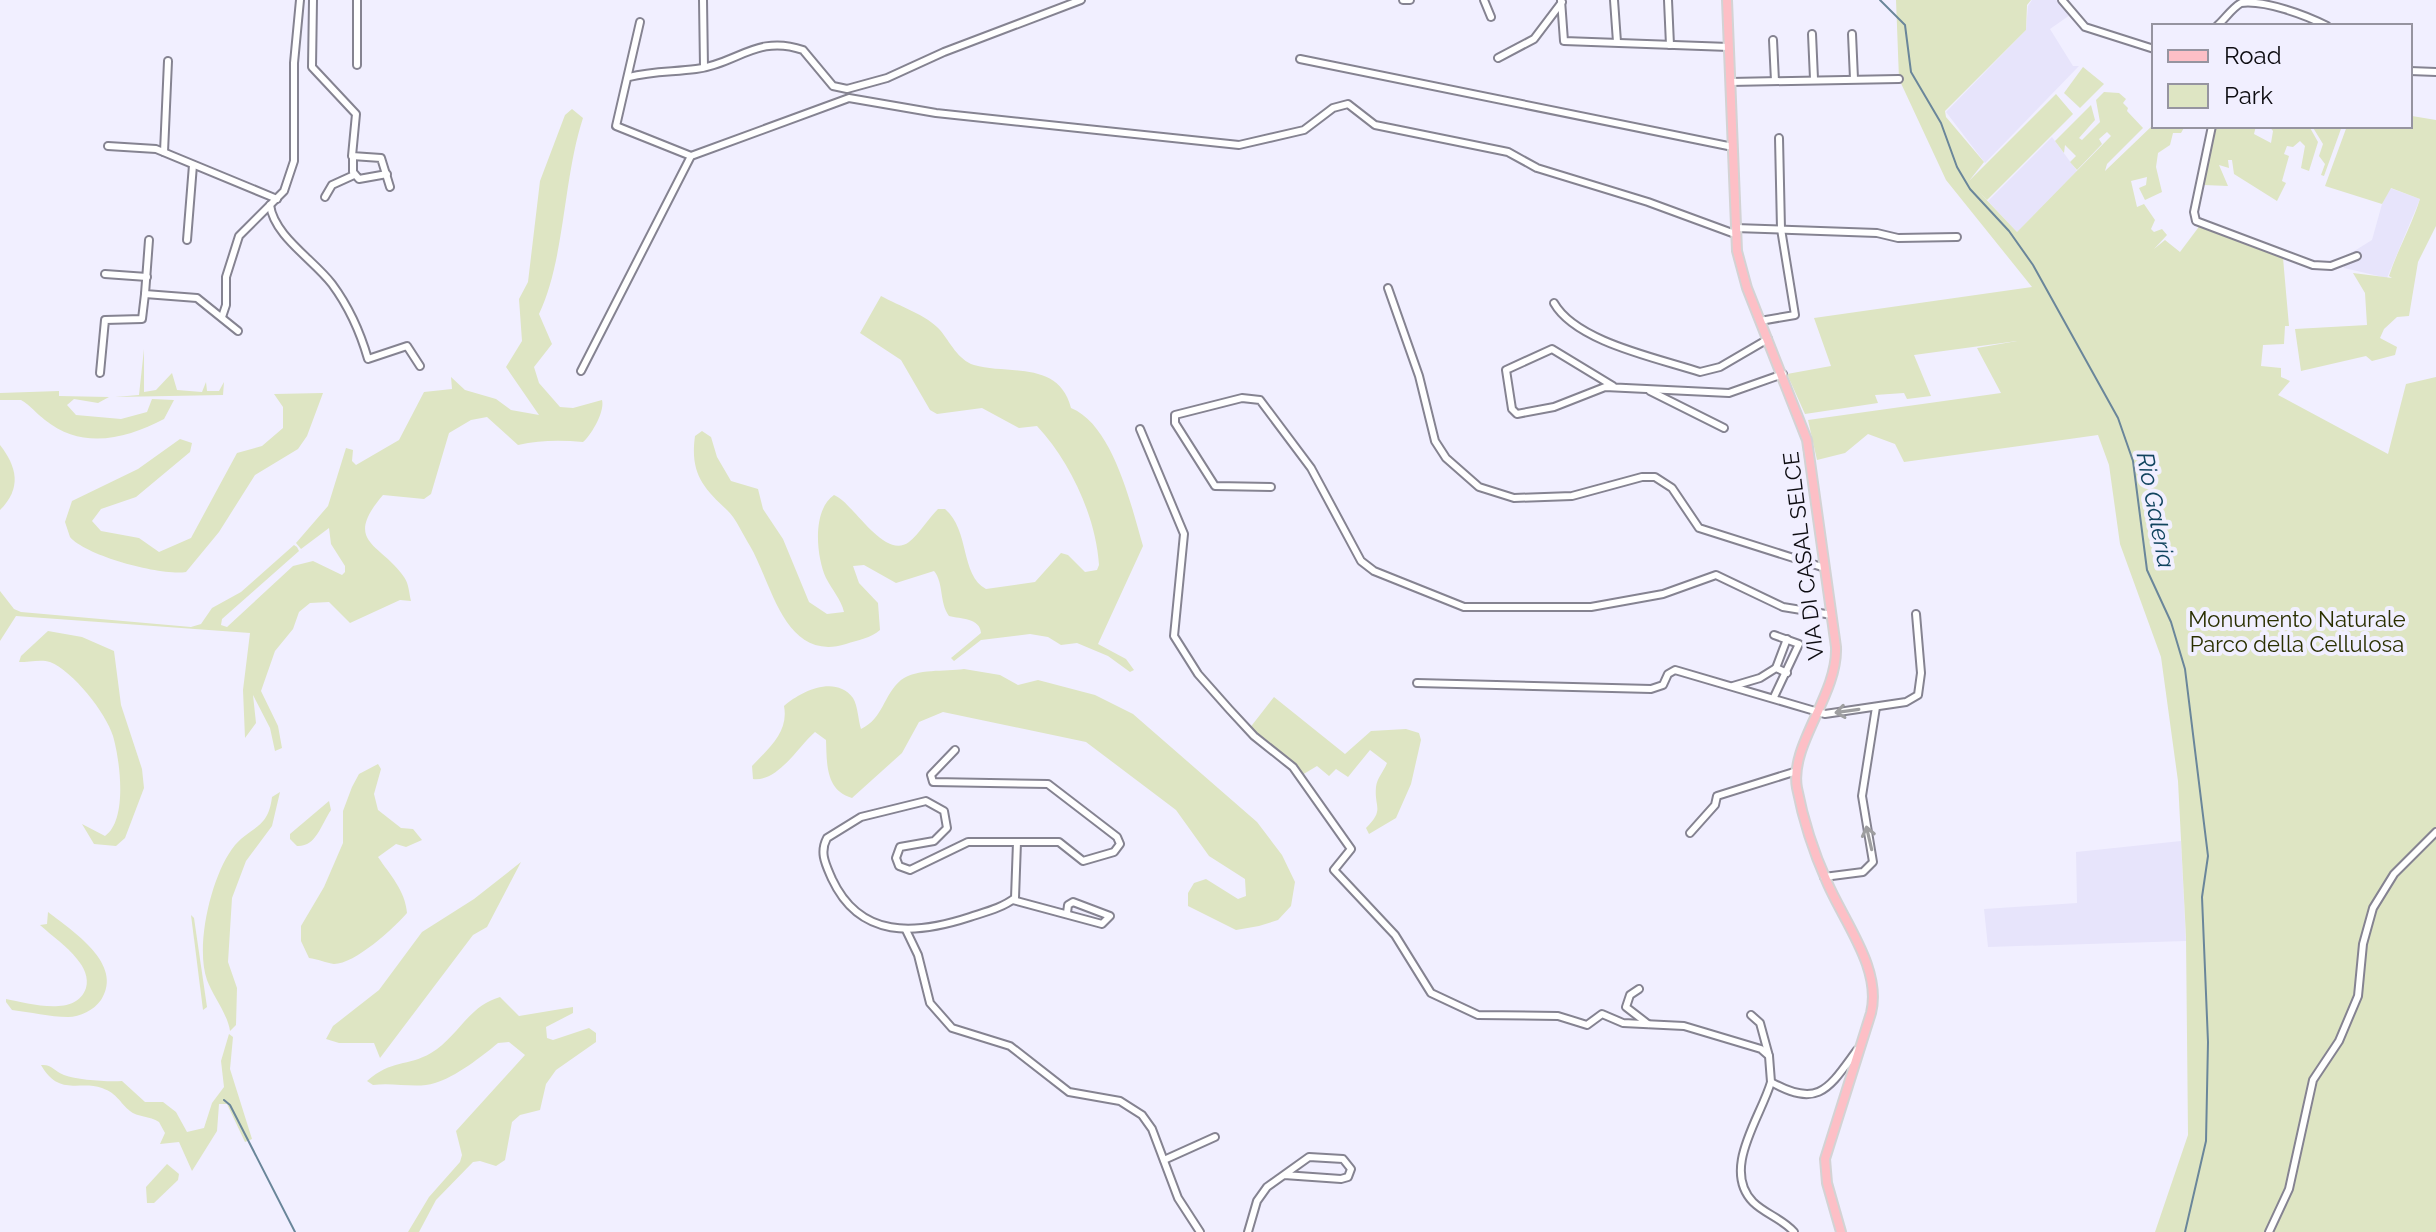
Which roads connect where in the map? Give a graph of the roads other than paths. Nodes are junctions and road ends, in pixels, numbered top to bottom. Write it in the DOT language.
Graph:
graph roads {
  1 [pos="300,0"];
  2 [pos="313,0"];
  3 [pos="357,0"];
  4 [pos="703,0"];
  5 [pos="1081,0"];
  6 [pos="1403,0"];
  7 [pos="1410,0"];
  8 [pos="1484,0"];
  9 [pos="1614,0"];
  10 [pos="1668,0"];
  11 [pos="1727,0"];
  12 [pos="2062,0"];
  13 [pos="1562,1"];
  14 [pos="1491,17"];
  15 [pos="640,22"];
  16 [pos="2219,24"];
  17 [pos="2323,24"];
  18 [pos="1812,34"];
  19 [pos="1852,34"];
  20 [pos="1773,40"];
  21 [pos="1617,42"];
  22 [pos="1670,45"];
  23 [pos="1729,47"];
  24 [pos="2152,48"];
  25 [pos="1498,58"];
  26 [pos="1300,59"];
  27 [pos="168,61"];
  28 [pos="357,65"];
  29 [pos="704,67"];
  30 [pos="2412,71"];
  31 [pos="2436,72"];
  32 [pos="629,77"];
  33 [pos="1814,79"];
  34 [pos="1854,79"];
  35 [pos="1899,79"];
  36 [pos="1775,81"];
  37 [pos="1730,82"];
  38 [pos="849,88"];
  39 [pos="849,98"];
  40 [pos="2212,128"];
  41 [pos="1779,138"];
  42 [pos="108,146"];
  43 [pos="1733,147"];
  44 [pos="164,152"];
  45 [pos="691,156"];
  46 [pos="353,157"];
  47 [pos="193,165"];
  48 [pos="387,174"];
  49 [pos="354,175"];
  50 [pos="390,187"];
  51 [pos="325,197"];
  52 [pos="277,199"];
  53 [pos="270,205"];
  54 [pos="1781,229"];
  55 [pos="1735,231"];
  56 [pos="1957,237"];
  57 [pos="149,240"];
  58 [pos="187,240"];
  59 [pos="2357,256"];
  60 [pos="105,274"];
  61 [pos="147,277"];
  62 [pos="1388,288"];
  63 [pos="145,294"];
  64 [pos="1554,303"];
  65 [pos="222,317"];
  66 [pos="1760,321"];
  67 [pos="238,331"];
  68 [pos="1768,339"];
  69 [pos="420,366"];
  70 [pos="581,371"];
  71 [pos="100,373"];
  72 [pos="1783,374"];
  73 [pos="1613,386"];
  74 [pos="1647,389"];
  75 [pos="1724,428"];
  76 [pos="1140,429"];
  77 [pos="1271,487"];
  78 [pos="1825,568"];
  79 [pos="1916,614"];
  80 [pos="1832,615"];
  81 [pos="1774,635"];
  82 [pos="1787,639"];
  83 [pos="1776,668"];
  84 [pos="1787,673"];
  85 [pos="1417,683"];
  86 [pos="1733,686"];
  87 [pos="1774,697"];
  88 [pos="1876,707"];
  89 [pos="1819,712"];
  90 [pos="955,750"];
  91 [pos="1797,771"];
  92 [pos="935,783"];
  93 [pos="926,801"];
  94 [pos="2436,832"];
  95 [pos="1690,833"];
  96 [pos="1017,842"];
  97 [pos="1824,877"];
  98 [pos="1013,900"];
  99 [pos="1067,913"];
  100 [pos="906,930"];
  101 [pos="1639,989"];
  102 [pos="1751,1015"];
  103 [pos="1651,1025"];
  104 [pos="1861,1043"];
  105 [pos="1769,1056"];
  106 [pos="1771,1082"];
  107 [pos="1215,1137"];
  108 [pos="1164,1160"];
  109 [pos="1284,1175"];
  110 [pos="1200,1232"];
  111 [pos="1248,1232"];
  112 [pos="1794,1232"];
  113 [pos="1841,1232"];
  114 [pos="2269,1232"];
  1 -- 52 [label="street"];
  2 -- 46 [label="street"];
  3 -- 28 [label="street"];
  4 -- 29 [label="street"];
  5 -- 38 [label="street"];
  6 -- 7 [label="street"];
  8 -- 14 [label="street"];
  9 -- 21 [label="street"];
  10 -- 22 [label="street"];
  11 -- 23 [label="main road, VIA DI CASAL SELCE"];
  12 -- 24 [label="street"];
  13 -- 21 [label="street"];
  13 -- 25 [label="street"];
  15 -- 32 [label="street"];
  16 -- 17 [label="street"];
  18 -- 33 [label="street"];
  19 -- 34 [label="street"];
  20 -- 36 [label="street"];
  21 -- 22 [label="street"];
  22 -- 23 [label="street"];
  23 -- 37 [label="main road, VIA DI CASAL SELCE"];
  26 -- 43 [label="street"];
  27 -- 44 [label="street"];
  29 -- 32 [label="street"];
  29 -- 38 [label="street"];
  30 -- 31 [label="street"];
  32 -- 45 [label="street"];
  33 -- 34 [label="street"];
  33 -- 36 [label="street"];
  34 -- 35 [label="street"];
  36 -- 37 [label="street"];
  37 -- 43 [label="main road, VIA DI CASAL SELCE"];
  38 -- 39 [label="street"];
  39 -- 45 [label="street"];
  39 -- 55 [label="street"];
  40 -- 59 [label="street"];
  41 -- 54 [label="street"];
  42 -- 44 [label="street"];
  43 -- 55 [label="main road, VIA DI CASAL SELCE"];
  44 -- 47 [label="street"];
  45 -- 70 [label="street"];
  46 -- 48 [label="street"];
  46 -- 49 [label="street"];
  47 -- 52 [label="street"];
  47 -- 58 [label="street"];
  48 -- 49 [label="street"];
  48 -- 50 [label="street"];
  49 -- 51 [label="street"];
  52 -- 53 [label="street"];
  53 -- 65 [label="street"];
  53 -- 69 [label="street"];
  54 -- 55 [label="street"];
  54 -- 56 [label="street"];
  54 -- 66 [label="street"];
  55 -- 66 [label="main road, VIA DI CASAL SELCE"];
  57 -- 61 [label="street"];
  60 -- 61 [label="street"];
  61 -- 63 [label="street"];
  62 -- 78 [label="street"];
  63 -- 65 [label="street"];
  63 -- 71 [label="street"];
  64 -- 68 [label="street"];
  65 -- 67 [label="street"];
  66 -- 68 [label="main road, VIA DI CASAL SELCE"];
  68 -- 72 [label="main road, VIA DI CASAL SELCE"];
  72 -- 74 [label="street"];
  72 -- 78 [label="main road, VIA DI CASAL SELCE"];
  73 -- 73 [label="street"];
  73 -- 74 [label="street"];
  74 -- 75 [label="street"];
  76 -- 103 [label="street"];
  77 -- 80 [label="street"];
  78 -- 80 [label="main road, VIA DI CASAL SELCE"];
  79 -- 88 [label="street"];
  80 -- 89 [label="main road, VIA DI CASAL SELCE"];
  81 -- 82 [label="street"];
  82 -- 83 [label="street"];
  82 -- 84 [label="street"];
  83 -- 84 [label="street"];
  83 -- 86 [label="street"];
  84 -- 87 [label="street"];
  85 -- 86 [label="street"];
  86 -- 87 [label="street"];
  87 -- 89 [label="street"];
  88 -- 89 [label="street, one-way"];
  97 -- 88 [label="street, one-way"];
  89 -- 91 [label="main road, VIA DI CASAL SELCE"];
  90 -- 92 [label="street"];
  91 -- 95 [label="street"];
  91 -- 97 [label="main road"];
  92 -- 93 [label="street"];
  92 -- 96 [label="street"];
  93 -- 96 [label="street"];
  93 -- 100 [label="street"];
  94 -- 114 [label="street"];
  96 -- 98 [label="street"];
  97 -- 104 [label="main road"];
  98 -- 99 [label="street"];
  98 -- 100 [label="street"];
  99 -- 99 [label="street"];
  100 -- 108 [label="street"];
  101 -- 103 [label="street"];
  102 -- 105 [label="street"];
  103 -- 105 [label="street"];
  104 -- 106 [label="street"];
  104 -- 113 [label="main road"];
  105 -- 106 [label="street"];
  106 -- 112 [label="street"];
  107 -- 108 [label="street"];
  108 -- 110 [label="street"];
  109 -- 109 [label="street"];
  109 -- 111 [label="street"];
}
